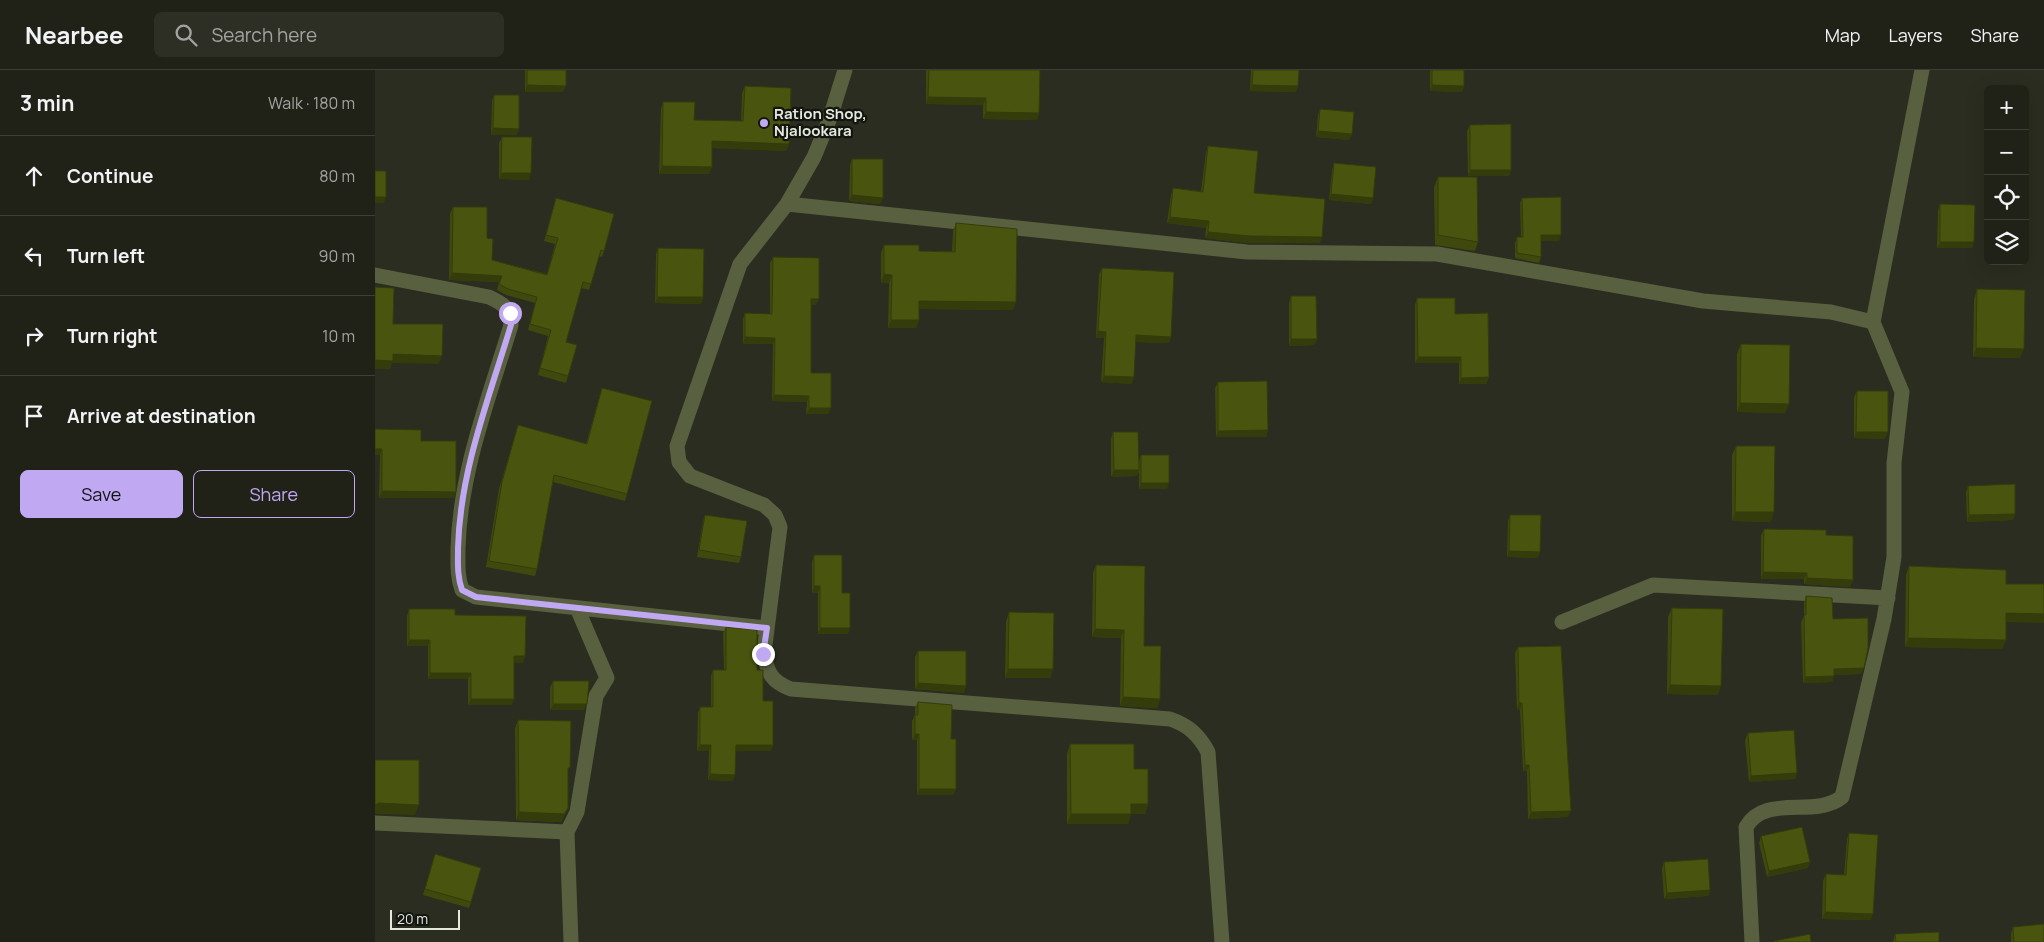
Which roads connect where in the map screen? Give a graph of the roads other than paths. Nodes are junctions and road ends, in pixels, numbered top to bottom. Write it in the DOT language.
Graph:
graph roads {
  1 [pos="845,70"];
  2 [pos="1922,70"];
  3 [pos="787,204"];
  4 [pos="375,275"];
  5 [pos="1873,322"];
  6 [pos="1888,598"];
  7 [pos="577,608"];
  8 [pos="1562,622"];
  9 [pos="767,628"];
  10 [pos="375,823"];
  11 [pos="567,832"];
  12 [pos="571,942"];
  13 [pos="1222,942"];
  14 [pos="1752,942"];
  1 -- 3 [label="street"];
  2 -- 5 [label="street"];
  3 -- 5 [label="street"];
  3 -- 9 [label="street"];
  4 -- 7 [label="street"];
  5 -- 6 [label="street"];
  6 -- 8 [label="street"];
  6 -- 14 [label="street"];
  7 -- 9 [label="street"];
  7 -- 11 [label="street"];
  9 -- 13 [label="street"];
  10 -- 11 [label="street"];
  11 -- 12 [label="street"];
}
